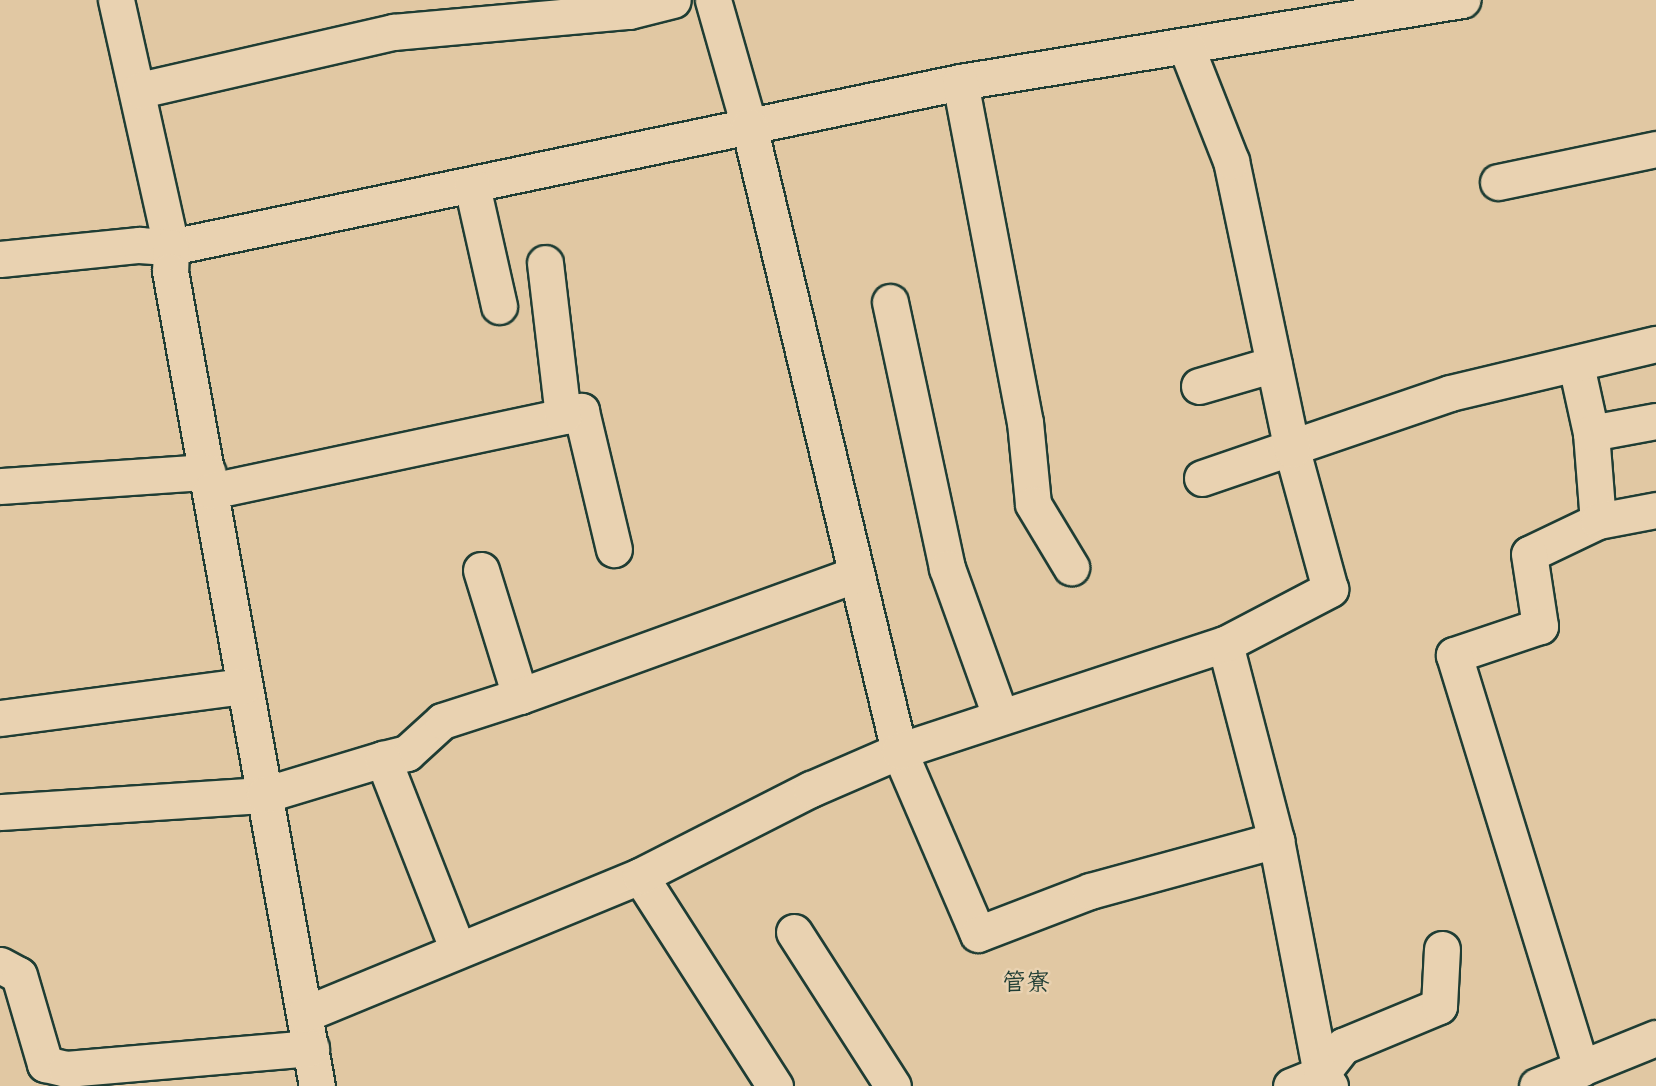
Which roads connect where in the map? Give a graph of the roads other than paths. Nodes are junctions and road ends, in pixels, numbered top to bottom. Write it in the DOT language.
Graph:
graph roads {
  1 [pos="116,0"];
  2 [pos="673,0"];
  3 [pos="713,0"];
  4 [pos="1462,0"];
  5 [pos="1186,47"];
  6 [pos="961,82"];
  7 [pos="140,90"];
  8 [pos="749,126"];
  9 [pos="1656,149"];
  10 [pos="1499,182"];
  11 [pos="472,186"];
  12 [pos="171,247"];
  13 [pos="0,259"];
  14 [pos="545,263"];
  15 [pos="890,302"];
  16 [pos="499,306"];
  17 [pos="1656,344"];
  18 [pos="1274,364"];
  19 [pos="1576,365"];
  20 [pos="1199,386"];
  21 [pos="563,416"];
  22 [pos="1656,421"];
  23 [pos="1591,433"];
  24 [pos="1292,450"];
  25 [pos="1202,478"];
  26 [pos="209,482"];
  27 [pos="0,486"];
  28 [pos="1656,510"];
  29 [pos="1598,521"];
  30 [pos="614,549"];
  31 [pos="1071,567"];
  32 [pos="481,570"];
  33 [pos="855,575"];
  34 [pos="1224,644"];
  35 [pos="244,686"];
  36 [pos="520,696"];
  37 [pos="1000,715"];
  38 [pos="0,718"];
  39 [pos="899,751"];
  40 [pos="383,759"];
  41 [pos="264,795"];
  42 [pos="0,813"];
  43 [pos="1276,841"];
  44 [pos="640,876"];
  45 [pos="794,932"];
  46 [pos="1442,949"];
  47 [pos="458,950"];
  48 [pos="0,965"];
  49 [pos="305,1013"];
  50 [pos="1656,1038"];
  51 [pos="311,1048"];
  52 [pos="1581,1069"];
  53 [pos="1314,1082"];
  54 [pos="317,1086"];
  55 [pos="775,1086"];
  56 [pos="893,1086"];
  57 [pos="1537,1086"];
  1 -- 7 [label="street"];
  2 -- 7 [label="street"];
  3 -- 8 [label="street"];
  4 -- 5 [label="street"];
  5 -- 6 [label="street"];
  5 -- 18 [label="street"];
  6 -- 8 [label="street"];
  6 -- 31 [label="street"];
  7 -- 12 [label="street"];
  8 -- 11 [label="street"];
  8 -- 33 [label="street"];
  9 -- 10 [label="street"];
  11 -- 12 [label="street"];
  11 -- 16 [label="street"];
  12 -- 13 [label="street"];
  12 -- 26 [label="street"];
  14 -- 21 [label="street"];
  15 -- 37 [label="street"];
  17 -- 19 [label="street"];
  18 -- 20 [label="street"];
  18 -- 24 [label="street"];
  19 -- 23 [label="street"];
  19 -- 24 [label="street"];
  21 -- 26 [label="street"];
  21 -- 30 [label="street"];
  22 -- 23 [label="street"];
  23 -- 29 [label="street"];
  24 -- 25 [label="street"];
  24 -- 34 [label="street"];
  26 -- 27 [label="street"];
  26 -- 35 [label="street"];
  28 -- 29 [label="street"];
  29 -- 52 [label="street"];
  32 -- 36 [label="street"];
  33 -- 36 [label="street"];
  33 -- 39 [label="street"];
  34 -- 37 [label="street"];
  34 -- 43 [label="street"];
  35 -- 38 [label="street"];
  35 -- 41 [label="street"];
  36 -- 40 [label="street"];
  37 -- 39 [label="street"];
  39 -- 43 [label="street"];
  39 -- 44 [label="street"];
  40 -- 41 [label="street"];
  40 -- 47 [label="street"];
  41 -- 42 [label="street"];
  41 -- 49 [label="street"];
  43 -- 53 [label="street"];
  44 -- 47 [label="street"];
  44 -- 55 [label="street"];
  45 -- 56 [label="street"];
  46 -- 53 [label="street"];
  47 -- 49 [label="street"];
  48 -- 51 [label="street"];
  49 -- 51 [label="street"];
  50 -- 52 [label="street"];
  51 -- 54 [label="street"];
  52 -- 57 [label="street"];
}
